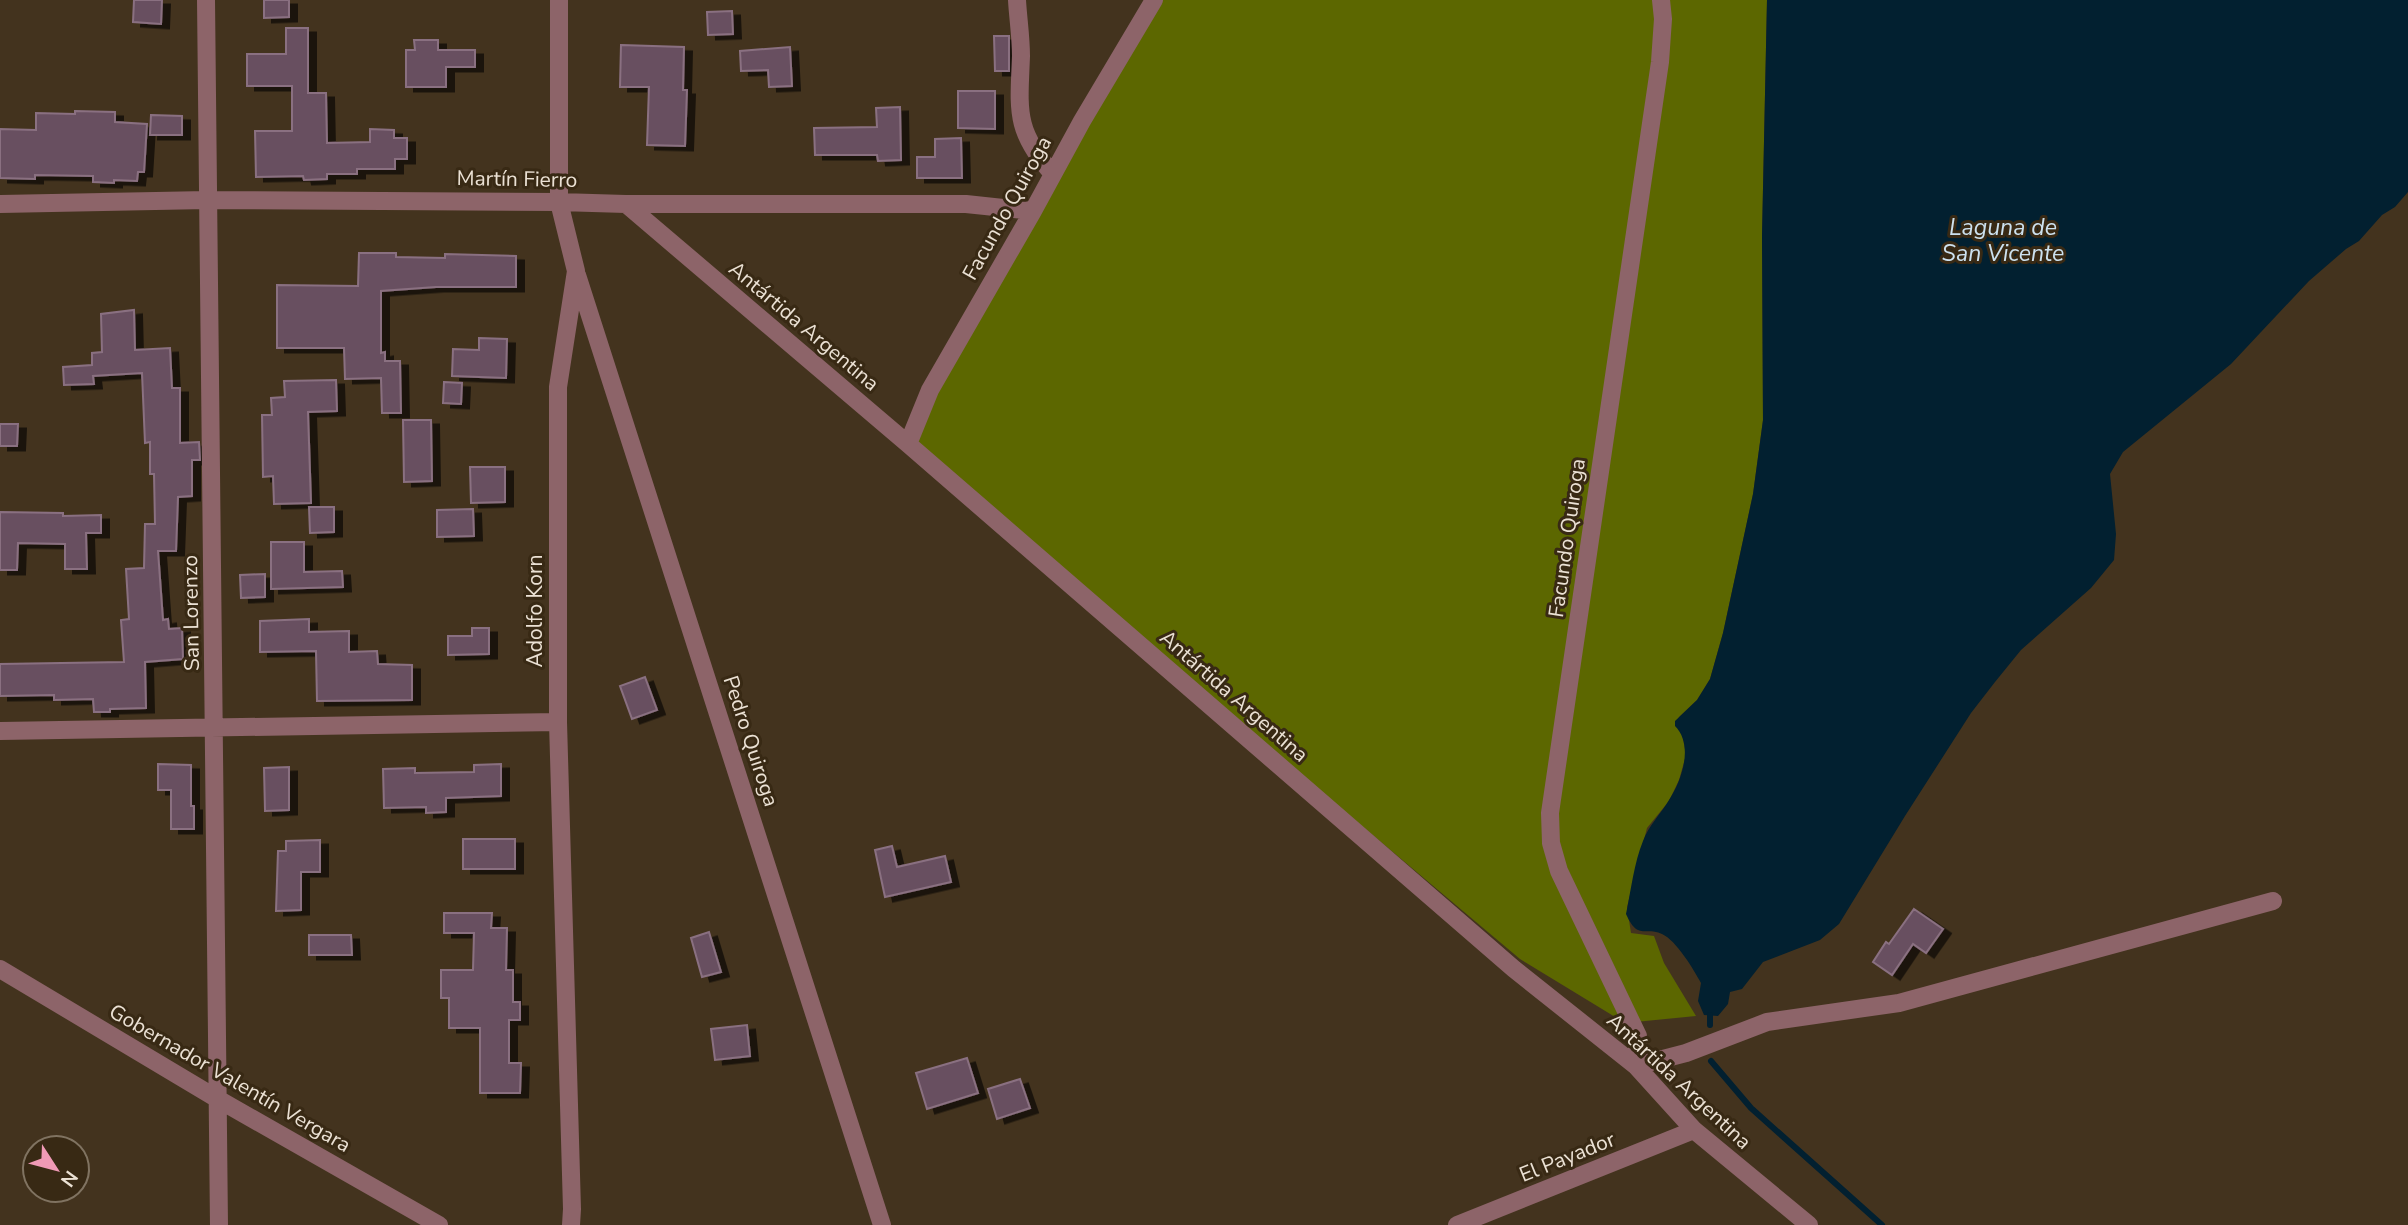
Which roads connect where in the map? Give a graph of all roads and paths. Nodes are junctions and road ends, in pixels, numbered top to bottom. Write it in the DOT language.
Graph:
graph roads {
  1 [pos="206,0"];
  2 [pos="559,0"];
  3 [pos="1017,0"];
  4 [pos="1154,0"];
  5 [pos="1661,0"];
  6 [pos="1053,174"];
  7 [pos="207,200"];
  8 [pos="559,202"];
  9 [pos="0,204"];
  10 [pos="626,204"];
  11 [pos="1033,211"];
  12 [pos="576,271"];
  13 [pos="908,444"];
  14 [pos="558,722"];
  15 [pos="215,729"];
  16 [pos="0,731"];
  17 [pos="2273,901"];
  18 [pos="0,969"];
  19 [pos="1636,1066"];
  20 [pos="216,1098"];
  21 [pos="1694,1130"];
  22 [pos="219,1225"];
  23 [pos="439,1225"];
  24 [pos="571,1225"];
  25 [pos="882,1225"];
  26 [pos="1457,1225"];
  27 [pos="1809,1225"];
  1 -- 7 [label="street, San Lorenzo"];
  2 -- 8 [label="street, Adolfo Korn"];
  3 -- 6 [label="street"];
  4 -- 6 [label="street, Facundo Quiroga"];
  5 -- 19 [label="street, Facundo Quiroga"];
  6 -- 11 [label="street, Facundo Quiroga"];
  7 -- 8 [label="street, Martín Fierro"];
  7 -- 9 [label="street, Martín Fierro"];
  7 -- 15 [label="street, San Lorenzo"];
  8 -- 10 [label="street, Martín Fierro"];
  8 -- 12 [label="street, Adolfo Korn"];
  10 -- 11 [label="street, Martín Fierro"];
  10 -- 13 [label="street, Antártida Argentina"];
  11 -- 13 [label="street, Facundo Quiroga"];
  12 -- 14 [label="street, Adolfo Korn"];
  12 -- 25 [label="street, Pedro Quiroga"];
  13 -- 19 [label="street, Antártida Argentina"];
  14 -- 15 [label="street"];
  14 -- 24 [label="street, Adolfo Korn"];
  15 -- 16 [label="street"];
  15 -- 20 [label="street, San Lorenzo"];
  17 -- 19 [label="street"];
  18 -- 20 [label="street, Gobernador Valentín Vergara"];
  19 -- 21 [label="street, Antártida Argentina"];
  20 -- 22 [label="street, San Lorenzo"];
  20 -- 23 [label="street, Gobernador Valentín Vergara"];
  21 -- 26 [label="street, El Payador"];
  21 -- 27 [label="street, Antártida Argentina"];
}
